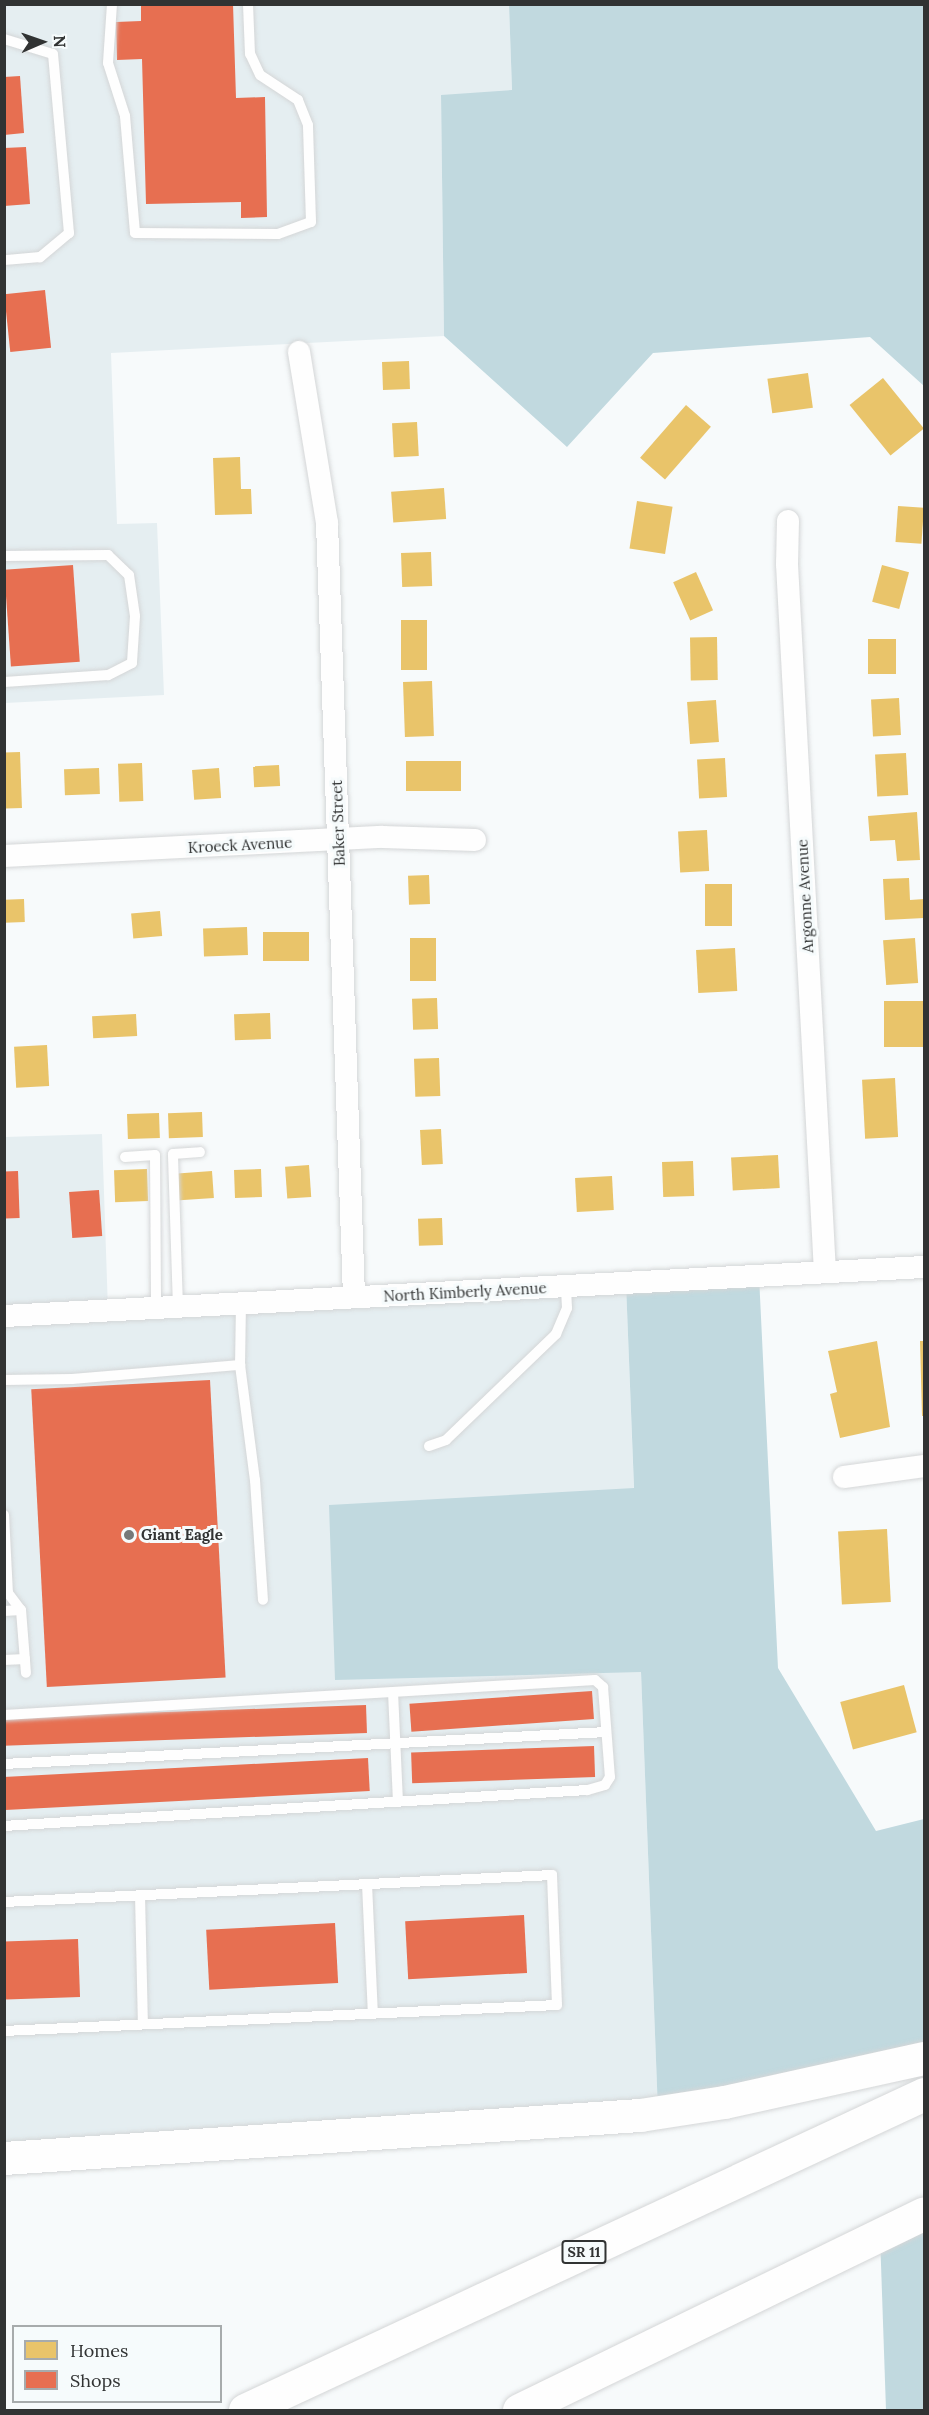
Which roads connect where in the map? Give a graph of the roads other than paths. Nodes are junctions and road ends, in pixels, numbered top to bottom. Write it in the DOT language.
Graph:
graph roads {
  1 [pos="112,4"];
  2 [pos="248,4"];
  3 [pos="4,39"];
  4 [pos="4,260"];
  5 [pos="299,352"];
  6 [pos="788,521"];
  7 [pos="4,556"];
  8 [pos="4,682"];
  9 [pos="338,840"];
  10 [pos="475,840"];
  11 [pos="4,856"];
  12 [pos="200,1152"];
  13 [pos="172,1154"];
  14 [pos="155,1155"];
  15 [pos="124,1157"];
  16 [pos="924,1267"];
  17 [pos="825,1272"];
  18 [pos="566,1287"];
  19 [pos="354,1297"];
  20 [pos="241,1303"];
  21 [pos="167,1307"];
  22 [pos="4,1316"];
  23 [pos="240,1365"];
  24 [pos="4,1380"];
  25 [pos="429,1446"];
  26 [pos="924,1466"];
  27 [pos="844,1477"];
  28 [pos="4,1515"];
  29 [pos="5,1555"];
  30 [pos="263,1600"];
  31 [pos="21,1610"];
  32 [pos="4,1611"];
  33 [pos="25,1659"];
  34 [pos="4,1660"];
  35 [pos="26,1673"];
  36 [pos="393,1692"];
  37 [pos="4,1715"];
  38 [pos="606,1732"];
  39 [pos="392,1743"];
  40 [pos="4,1764"];
  41 [pos="398,1802"];
  42 [pos="4,1826"];
  43 [pos="367,1884"];
  44 [pos="140,1895"];
  45 [pos="4,1902"];
  46 [pos="373,2014"];
  47 [pos="143,2024"];
  48 [pos="4,2031"];
  49 [pos="924,2058"];
  50 [pos="924,2094"];
  51 [pos="4,2158"];
  52 [pos="924,2213"];
  53 [pos="245,2410"];
  54 [pos="519,2410"];
  1 -- 2 [label="lane"];
  3 -- 4 [label="lane"];
  5 -- 9 [label="street, Baker Street"];
  6 -- 17 [label="street, Argonne Avenue"];
  7 -- 8 [label="lane"];
  9 -- 10 [label="street, Kroeck Avenue"];
  9 -- 11 [label="street, Kroeck Avenue"];
  9 -- 19 [label="street, Baker Street"];
  12 -- 13 [label="lane"];
  13 -- 14 [label="lane"];
  13 -- 21 [label="lane"];
  14 -- 15 [label="lane"];
  14 -- 21 [label="lane"];
  16 -- 17 [label="street, North Kimberly Avenue"];
  17 -- 18 [label="street, North Kimberly Avenue"];
  18 -- 19 [label="street, North Kimberly Avenue"];
  18 -- 25 [label="lane"];
  19 -- 20 [label="street, North Kimberly Avenue"];
  20 -- 21 [label="street, North Kimberly Avenue"];
  20 -- 23 [label="lane"];
  21 -- 22 [label="street, North Kimberly Avenue"];
  23 -- 24 [label="lane"];
  23 -- 30 [label="lane"];
  26 -- 27 [label="street"];
  28 -- 29 [label="lane"];
  29 -- 31 [label="lane"];
  31 -- 32 [label="lane"];
  31 -- 33 [label="lane"];
  33 -- 34 [label="lane"];
  33 -- 35 [label="lane"];
  36 -- 37 [label="lane"];
  36 -- 38 [label="lane"];
  36 -- 39 [label="lane"];
  38 -- 39 [label="lane"];
  38 -- 41 [label="lane"];
  39 -- 40 [label="lane"];
  39 -- 41 [label="lane"];
  41 -- 42 [label="lane"];
  43 -- 44 [label="lane"];
  43 -- 46 [label="lane"];
  43 -- 46 [label="lane"];
  44 -- 45 [label="lane"];
  44 -- 47 [label="lane"];
  46 -- 47 [label="lane"];
  47 -- 48 [label="lane"];
  49 -- 51 [label="highway"];
  50 -- 53 [label="highway, SR 11"];
  52 -- 54 [label="highway"];
}
